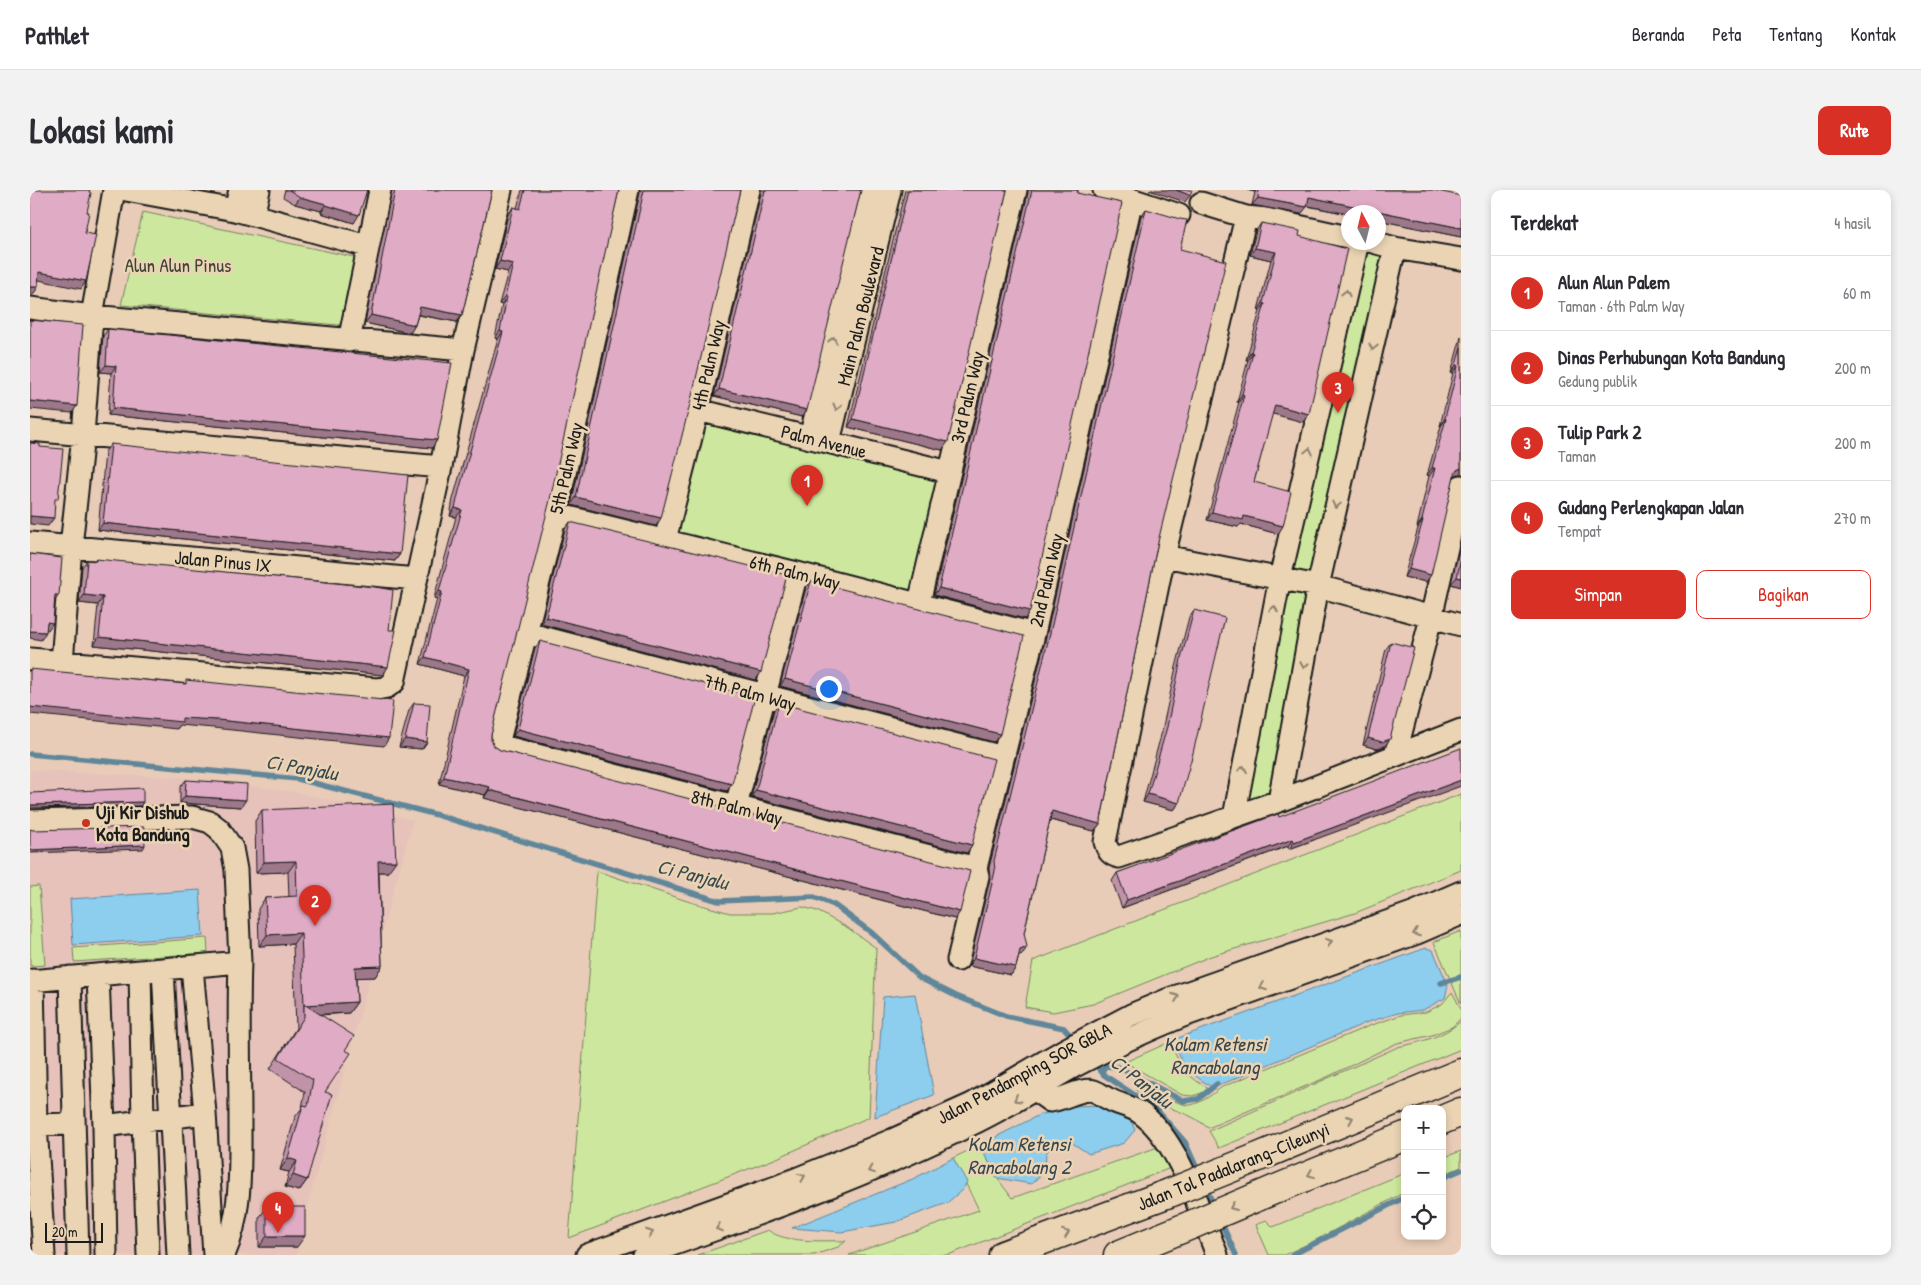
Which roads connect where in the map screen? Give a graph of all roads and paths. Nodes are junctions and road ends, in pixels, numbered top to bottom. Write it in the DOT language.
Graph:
graph roads {
  1 [pos="114,190"];
  2 [pos="126,190"];
  3 [pos="259,190"];
  4 [pos="380,190"];
  5 [pos="501,190"];
  6 [pos="628,190"];
  7 [pos="749,190"];
  8 [pos="870,190"];
  9 [pos="890,190"];
  10 [pos="1016,190"];
  11 [pos="1104,190"];
  12 [pos="1132,199"];
  13 [pos="1201,203"];
  14 [pos="243,205"];
  15 [pos="1178,215"];
  16 [pos="1246,217"];
  17 [pos="1341,235"];
  18 [pos="1386,245"];
  19 [pos="367,246"];
  20 [pos="1396,248"];
  21 [pos="1356,250"];
  22 [pos="1461,259"];
  23 [pos="30,308"];
  24 [pos="92,316"];
  25 [pos="349,341"];
  26 [pos="462,350"];
  27 [pos="698,410"];
  28 [pos="30,430"];
  29 [pos="83,435"];
  30 [pos="819,440"];
  31 [pos="441,467"];
  32 [pos="949,472"];
  33 [pos="1461,486"];
  34 [pos="556,514"];
  35 [pos="665,540"];
  36 [pos="30,543"];
  37 [pos="71,547"];
  38 [pos="1164,556"];
  39 [pos="797,572"];
  40 [pos="1280,578"];
  41 [pos="416,579"];
  42 [pos="1318,586"];
  43 [pos="919,603"];
  44 [pos="1431,618"];
  45 [pos="1461,625"];
  46 [pos="526,633"];
  47 [pos="1034,634"];
  48 [pos="30,659"];
  49 [pos="62,662"];
  50 [pos="765,696"];
  51 [pos="1461,730"];
  52 [pos="498,745"];
  53 [pos="1395,756"];
  54 [pos="1003,757"];
  55 [pos="1280,800"];
  56 [pos="736,806"];
  57 [pos="1234,817"];
  58 [pos="30,821"];
  59 [pos="976,868"];
  60 [pos="1461,892"];
  61 [pos="1461,914"];
  62 [pos="958,960"];
  63 [pos="240,962"];
  64 [pos="192,967"];
  65 [pos="163,969"];
  66 [pos="140,971"];
  67 [pos="98,976"];
  68 [pos="70,977"];
  69 [pos="32,980"];
  70 [pos="1136,1024"];
  71 [pos="1070,1058"];
  72 [pos="1461,1072"];
  73 [pos="1038,1088"];
  74 [pos="1461,1112"];
  75 [pos="205,1113"];
  76 [pos="171,1116"];
  77 [pos="1446,1118"];
  78 [pos="143,1120"];
  79 [pos="33,1124"];
  80 [pos="74,1124"];
  81 [pos="104,1126"];
  82 [pos="1461,1130"];
  83 [pos="1446,1135"];
  84 [pos="1401,1139"];
  85 [pos="44,1255"];
  86 [pos="78,1255"];
  87 [pos="106,1255"];
  88 [pos="148,1255"];
  89 [pos="178,1255"];
  90 [pos="214,1255"];
  91 [pos="224,1255"];
  92 [pos="587,1255"];
  93 [pos="644,1255"];
  94 [pos="1003,1255"];
  95 [pos="1118,1255"];
  96 [pos="1217,1255"];
  1 -- 24 [label="street"];
  2 -- 14 [label="street"];
  3 -- 14 [label="street"];
  4 -- 19 [label="street"];
  5 -- 26 [label="street"];
  6 -- 34 [label="street, 5th Palm Way"];
  7 -- 27 [label="street, 4th Palm Way"];
  30 -- 8 [label="street, Main Palm Boulevard, one-way"];
  9 -- 30 [label="street, Main Palm Boulevard, one-way"];
  10 -- 32 [label="street, 3rd Palm Way"];
  11 -- 12 [label="street"];
  12 -- 15 [label="street"];
  12 -- 47 [label="street, 2nd Palm Way"];
  13 -- 16 [label="street"];
  14 -- 19 [label="street"];
  16 -- 17 [label="street"];
  16 -- 38 [label="street"];
  18 -- 20 [label="street"];
  19 -- 25 [label="street"];
  20 -- 22 [label="street"];
  20 -- 42 [label="street, one-way"];
  40 -- 21 [label="street, one-way"];
  23 -- 24 [label="street"];
  24 -- 25 [label="street"];
  24 -- 29 [label="street"];
  25 -- 26 [label="street"];
  26 -- 31 [label="street"];
  27 -- 30 [label="street, Palm Avenue"];
  27 -- 35 [label="street, 4th Palm Way"];
  28 -- 29 [label="street"];
  29 -- 31 [label="street"];
  29 -- 37 [label="street"];
  30 -- 32 [label="street, Palm Avenue"];
  31 -- 41 [label="street"];
  32 -- 43 [label="street, 3rd Palm Way"];
  33 -- 44 [label="street"];
  34 -- 35 [label="street, 6th Palm Way"];
  34 -- 46 [label="street, 5th Palm Way"];
  35 -- 39 [label="street, 6th Palm Way"];
  36 -- 37 [label="street, Jalan Pinus IX"];
  37 -- 41 [label="street, Jalan Pinus IX"];
  37 -- 49 [label="street"];
  38 -- 40 [label="street"];
  38 -- 57 [label="street"];
  39 -- 43 [label="street, 6th Palm Way"];
  39 -- 50 [label="street"];
  40 -- 42 [label="street"];
  57 -- 40 [label="street, one-way"];
  41 -- 49 [label="street"];
  42 -- 44 [label="street"];
  42 -- 55 [label="street, one-way"];
  43 -- 47 [label="street, 6th Palm Way"];
  44 -- 45 [label="street"];
  44 -- 53 [label="street"];
  46 -- 50 [label="street, 7th Palm Way"];
  46 -- 52 [label="street, 5th Palm Way"];
  47 -- 54 [label="street, 2nd Palm Way"];
  48 -- 49 [label="street"];
  50 -- 54 [label="street, 7th Palm Way"];
  50 -- 56 [label="street"];
  51 -- 53 [label="street"];
  52 -- 56 [label="street, 8th Palm Way"];
  53 -- 55 [label="street"];
  54 -- 59 [label="street, 2nd Palm Way"];
  55 -- 57 [label="street"];
  56 -- 59 [label="street, 8th Palm Way"];
  58 -- 63 [label="street"];
  59 -- 62 [label="street, 2nd Palm Way"];
  70 -- 60 [label="street, Jalan Pendamping SOR GBLA, one-way"];
  61 -- 70 [label="street, Jalan Pendamping SOR GBLA, one-way"];
  63 -- 64 [label="street"];
  63 -- 91 [label="street"];
  64 -- 65 [label="street"];
  64 -- 75 [label="street"];
  65 -- 66 [label="street"];
  65 -- 76 [label="street"];
  66 -- 67 [label="street"];
  66 -- 78 [label="street"];
  67 -- 68 [label="street"];
  67 -- 81 [label="street"];
  68 -- 69 [label="street"];
  68 -- 80 [label="street"];
  69 -- 79 [label="street"];
  70 -- 71 [label="street, Jalan Pendamping SOR GBLA"];
  71 -- 73 [label="street, Jalan Pendamping SOR GBLA"];
  92 -- 71 [label="street, Jalan Pendamping SOR GBLA, one-way"];
  94 -- 72 [label="highway, Jalan Tol Padalarang–Cileunyi, one-way, bridge"];
  73 -- 93 [label="street, Jalan Pendamping SOR GBLA, one-way"];
  73 -- 96 [label="street"];
  74 -- 77 [label="highway"];
  75 -- 76 [label="street"];
  75 -- 90 [label="street"];
  76 -- 78 [label="street"];
  76 -- 89 [label="street"];
  78 -- 81 [label="street"];
  78 -- 88 [label="street"];
  79 -- 80 [label="street"];
  79 -- 85 [label="street"];
  80 -- 86 [label="street"];
  81 -- 87 [label="street"];
  82 -- 83 [label="highway"];
  84 -- 95 [label="highway, Jalan Tol Padalarang–Cileunyi, one-way, bridge"];
}
